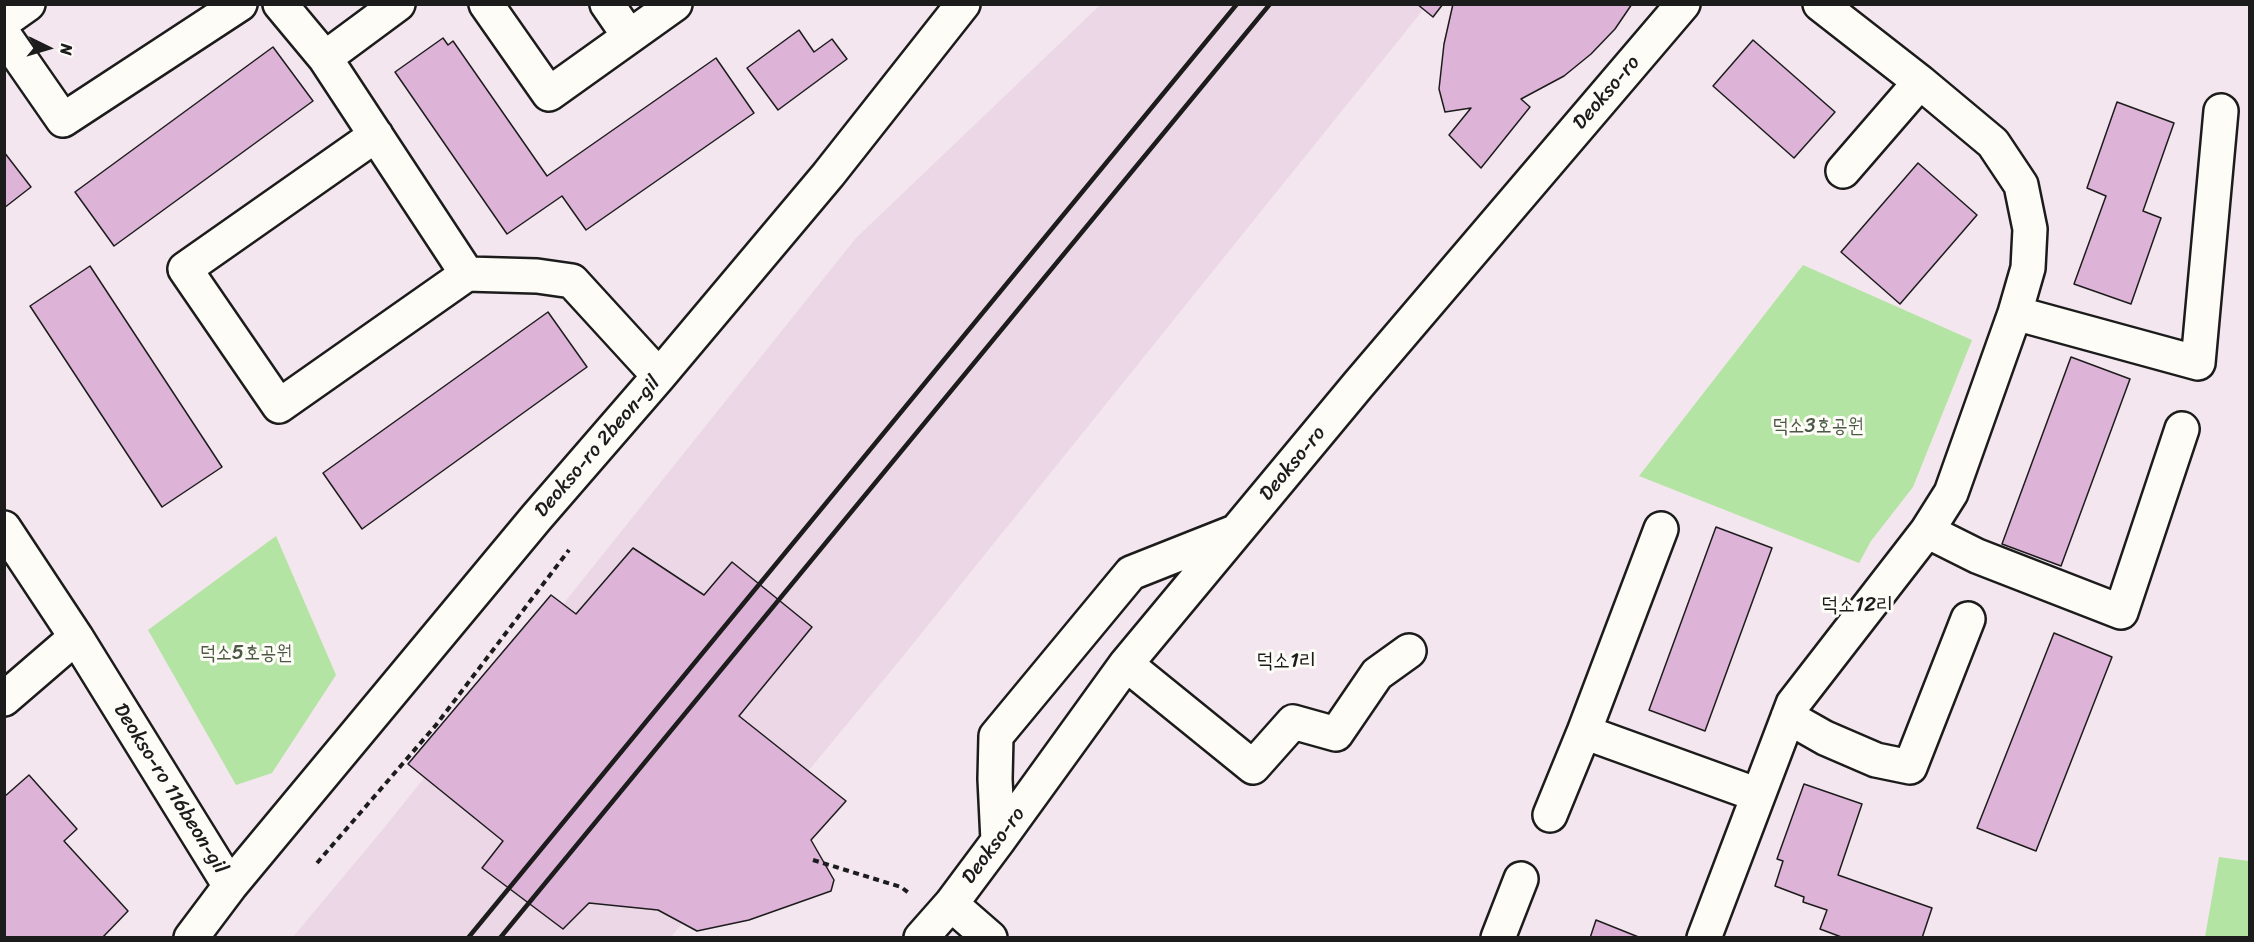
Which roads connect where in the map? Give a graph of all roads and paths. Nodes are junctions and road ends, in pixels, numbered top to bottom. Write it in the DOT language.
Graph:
graph roads {
  1 [pos="28,4"];
  2 [pos="240,4"];
  3 [pos="280,4"];
  4 [pos="398,4"];
  5 [pos="486,4"];
  6 [pos="606,4"];
  7 [pos="675,4"];
  8 [pos="963,4"];
  9 [pos="1683,4"];
  10 [pos="1820,4"];
  11 [pos="4,21"];
  12 [pos="4,35"];
  13 [pos="629,36"];
  14 [pos="325,58"];
  15 [pos="1920,82"];
  16 [pos="2221,111"];
  17 [pos="376,135"];
  18 [pos="1844,171"];
  19 [pos="467,274"];
  20 [pos="2015,313"];
  21 [pos="659,376"];
  22 [pos="2182,429"];
  23 [pos="4,528"];
  24 [pos="1661,530"];
  25 [pos="1927,531"];
  26 [pos="1236,532"];
  27 [pos="569,550"];
  28 [pos="1968,619"];
  29 [pos="76,637"];
  30 [pos="1409,651"];
  31 [pos="1126,664"];
  32 [pos="4,699"];
  33 [pos="1788,717"];
  34 [pos="1584,732"];
  35 [pos="1758,795"];
  36 [pos="1550,815"];
  37 [pos="998,842"];
  38 [pos="813,860"];
  39 [pos="316,863"];
  40 [pos="1521,879"];
  41 [pos="230,886"];
  42 [pos="913,897"];
  43 [pos="951,904"];
  44 [pos="191,938"];
  45 [pos="921,938"];
  46 [pos="990,938"];
  47 [pos="1498,938"];
  48 [pos="1704,938"];
  1 -- 11 [label="street"];
  2 -- 12 [label="street"];
  3 -- 14 [label="street"];
  4 -- 14 [label="street"];
  5 -- 13 [label="street"];
  6 -- 13 [label="street"];
  7 -- 13 [label="street"];
  8 -- 21 [label="street, Deokso-ro 2beon-gil"];
  9 -- 26 [label="street, Deokso-ro"];
  10 -- 15 [label="street"];
  14 -- 17 [label="street"];
  15 -- 18 [label="street"];
  15 -- 20 [label="street"];
  16 -- 20 [label="street"];
  17 -- 19 [label="street"];
  17 -- 19 [label="street"];
  19 -- 21 [label="street"];
  20 -- 25 [label="street"];
  21 -- 41 [label="street, Deokso-ro 2beon-gil"];
  22 -- 25 [label="street"];
  23 -- 29 [label="street, Deokso-ro 116beon-gil"];
  24 -- 34 [label="street"];
  25 -- 33 [label="street"];
  26 -- 31 [label="street, Deokso-ro"];
  26 -- 37 [label="street"];
  27 -- 39 [label="path"];
  28 -- 33 [label="street"];
  29 -- 32 [label="street"];
  29 -- 41 [label="street, Deokso-ro 116beon-gil"];
  30 -- 31 [label="street"];
  31 -- 37 [label="street, Deokso-ro"];
  33 -- 35 [label="street"];
  34 -- 35 [label="street"];
  34 -- 36 [label="street"];
  35 -- 48 [label="street"];
  37 -- 43 [label="street, Deokso-ro"];
  38 -- 42 [label="path"];
  40 -- 47 [label="street"];
  41 -- 44 [label="street, Deokso-ro 116beon-gil"];
  43 -- 45 [label="street, Deokso-ro"];
  43 -- 46 [label="street"];
}
